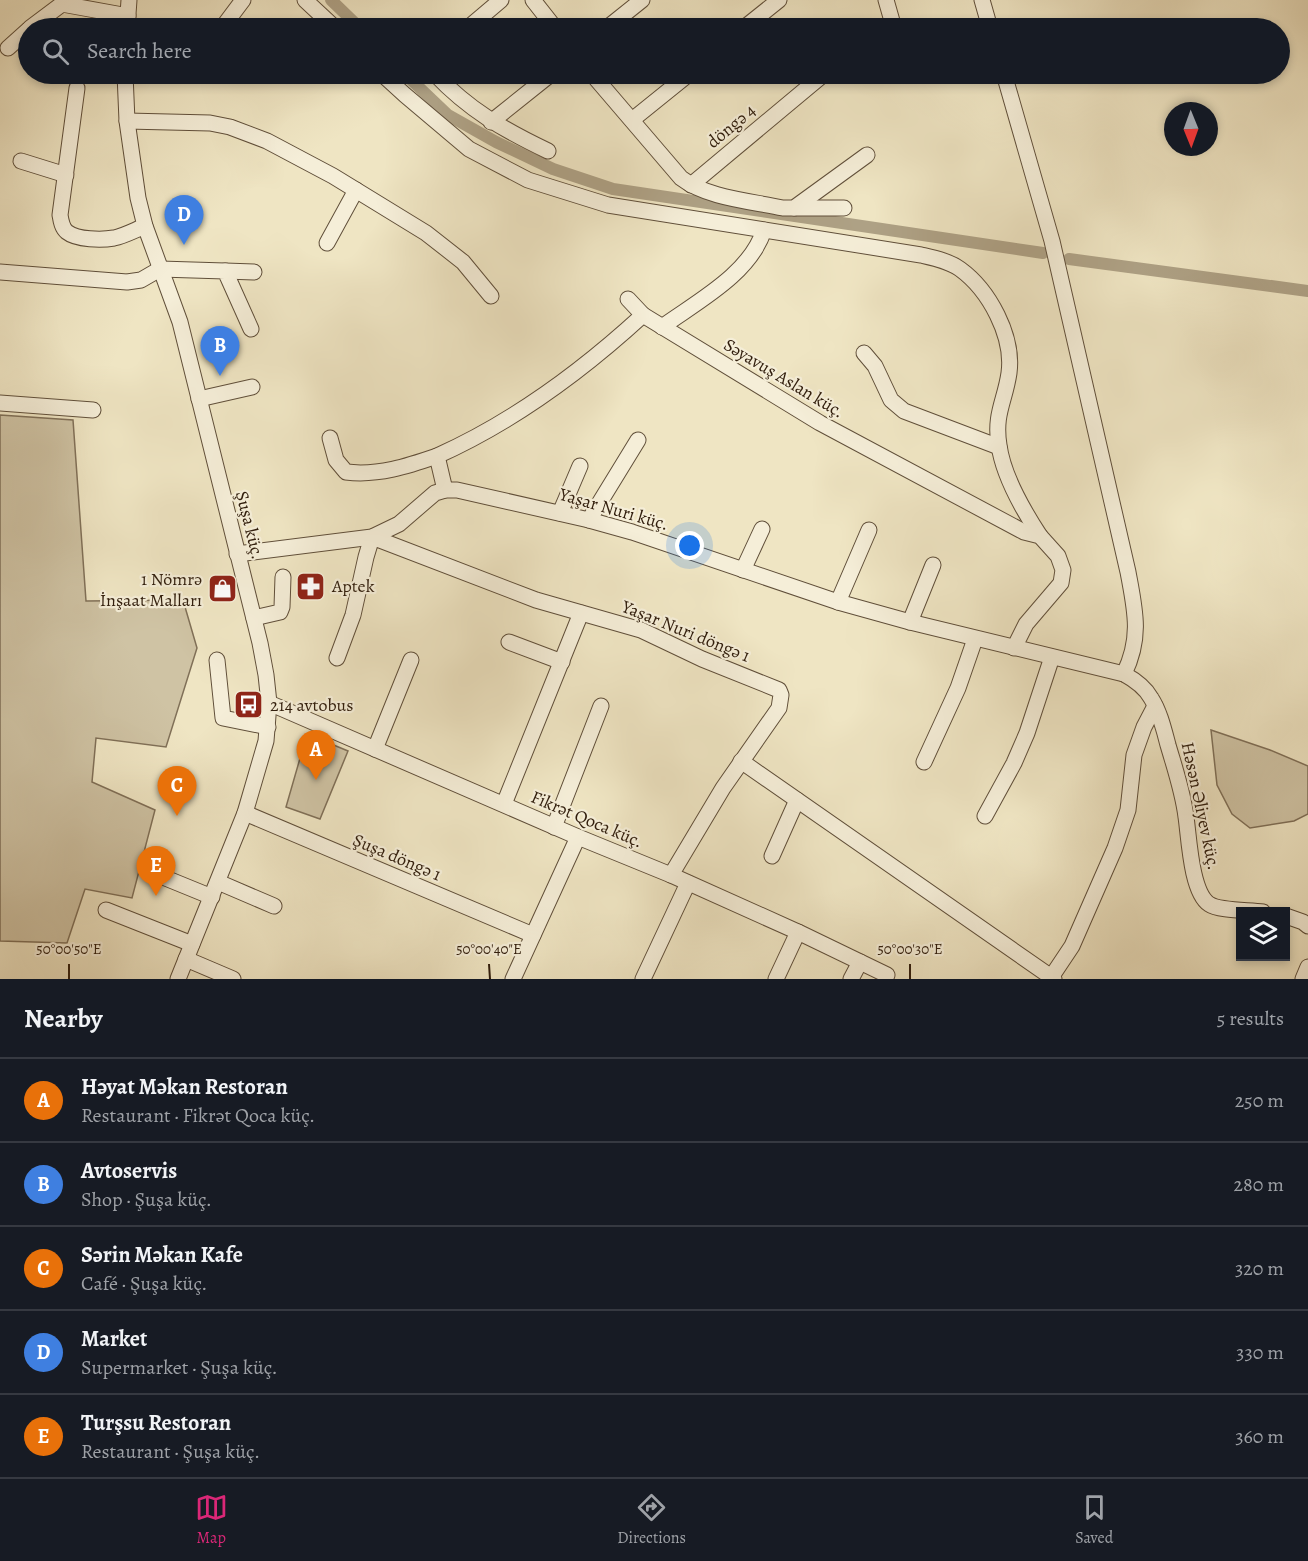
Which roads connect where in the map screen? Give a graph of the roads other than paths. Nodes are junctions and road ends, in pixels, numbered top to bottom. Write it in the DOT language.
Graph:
graph roads {
  1 [pos="129,0"];
  2 [pos="243,0"];
  3 [pos="305,0"];
  4 [pos="501,0"];
  5 [pos="532,0"];
  6 [pos="642,0"];
  7 [pos="779,0"];
  8 [pos="886,0"];
  9 [pos="982,0"];
  10 [pos="62,2"];
  11 [pos="42,18"];
  12 [pos="114,18"];
  13 [pos="127,18"];
  14 [pos="230,18"];
  15 [pos="324,18"];
  16 [pos="480,18"];
  17 [pos="547,18"];
  18 [pos="620,18"];
  19 [pos="756,18"];
  20 [pos="890,18"];
  21 [pos="987,18"];
  22 [pos="18,39"];
  23 [pos="8,48"];
  24 [pos="125,84"];
  25 [pos="393,84"];
  26 [pos="446,84"];
  27 [pos="538,84"];
  28 [pos="601,84"];
  29 [pos="677,84"];
  30 [pos="812,84"];
  31 [pos="1007,84"];
  32 [pos="77,88"];
  33 [pos="632,120"];
  34 [pos="127,121"];
  35 [pos="491,122"];
  36 [pos="548,151"];
  37 [pos="867,155"];
  38 [pos="21,161"];
  39 [pos="66,175"];
  40 [pos="691,185"];
  41 [pos="356,190"];
  42 [pos="794,208"];
  43 [pos="844,208"];
  44 [pos="145,226"];
  45 [pos="764,230"];
  46 [pos="327,243"];
  47 [pos="160,269"];
  48 [pos="0,272"];
  49 [pos="225,272"];
  50 [pos="254,272"];
  51 [pos="491,296"];
  52 [pos="628,299"];
  53 [pos="643,315"];
  54 [pos="662,327"];
  55 [pos="251,329"];
  56 [pos="864,353"];
  57 [pos="252,387"];
  58 [pos="199,399"];
  59 [pos="0,403"];
  60 [pos="93,410"];
  61 [pos="330,438"];
  62 [pos="638,440"];
  63 [pos="999,447"];
  64 [pos="437,456"];
  65 [pos="580,466"];
  66 [pos="445,490"];
  67 [pos="560,513"];
  68 [pos="590,520"];
  69 [pos="762,529"];
  70 [pos="868,530"];
  71 [pos="1040,536"];
  72 [pos="372,537"];
  73 [pos="237,554"];
  74 [pos="933,565"];
  75 [pos="742,570"];
  76 [pos="283,577"];
  77 [pos="838,602"];
  78 [pos="581,613"];
  79 [pos="254,618"];
  80 [pos="910,622"];
  81 [pos="975,639"];
  82 [pos="509,642"];
  83 [pos="1014,648"];
  84 [pos="337,657"];
  85 [pos="1052,657"];
  86 [pos="217,660"];
  87 [pos="411,660"];
  88 [pos="562,662"];
  89 [pos="1124,674"];
  90 [pos="269,704"];
  91 [pos="601,706"];
  92 [pos="1155,706"];
  93 [pos="268,727"];
  94 [pos="375,749"];
  95 [pos="741,761"];
  96 [pos="924,762"];
  97 [pos="797,800"];
  98 [pos="504,804"];
  99 [pos="245,813"];
  100 [pos="985,816"];
  101 [pos="554,827"];
  102 [pos="578,837"];
  103 [pos="772,856"];
  104 [pos="670,875"];
  105 [pos="163,877"];
  106 [pos="218,882"];
  107 [pos="688,883"];
  108 [pos="212,897"];
  109 [pos="274,906"];
  110 [pos="1236,909"];
  111 [pos="106,910"];
  112 [pos="1290,917"];
  113 [pos="1308,926"];
  114 [pos="798,932"];
  115 [pos="533,935"];
  116 [pos="192,944"];
  117 [pos="186,959"];
  118 [pos="860,962"];
  119 [pos="1308,967"];
  120 [pos="887,975"];
  121 [pos="1052,978"];
  122 [pos="178,979"];
  123 [pos="233,979"];
  124 [pos="513,979"];
  125 [pos="643,979"];
  126 [pos="776,979"];
  127 [pos="851,979"];
  128 [pos="1302,979"];
  1 -- 13 [label="street"];
  2 -- 14 [label="street"];
  3 -- 15 [label="street"];
  4 -- 16 [label="street"];
  5 -- 17 [label="street"];
  6 -- 18 [label="street"];
  7 -- 19 [label="street"];
  8 -- 20 [label="street"];
  9 -- 21 [label="street"];
  10 -- 11 [label="street"];
  10 -- 12 [label="street"];
  22 -- 23 [label="street"];
  24 -- 34 [label="street, Şuşa küç."];
  25 -- 45 [label="street"];
  26 -- 35 [label="street"];
  27 -- 35 [label="street"];
  28 -- 33 [label="street"];
  29 -- 33 [label="street"];
  30 -- 40 [label="street, döngə 4"];
  31 -- 89 [label="street"];
  32 -- 39 [label="street"];
  33 -- 40 [label="street"];
  34 -- 41 [label="street"];
  34 -- 44 [label="street, Şuşa küç."];
  35 -- 36 [label="street"];
  37 -- 42 [label="street"];
  38 -- 39 [label="street"];
  39 -- 44 [label="street"];
  40 -- 42 [label="street"];
  41 -- 46 [label="street"];
  41 -- 51 [label="street"];
  42 -- 43 [label="street"];
  44 -- 47 [label="street, Şuşa küç."];
  45 -- 54 [label="street"];
  45 -- 63 [label="street"];
  47 -- 48 [label="street"];
  47 -- 49 [label="street"];
  47 -- 58 [label="street, Şuşa küç."];
  49 -- 50 [label="street"];
  49 -- 55 [label="street"];
  52 -- 53 [label="street, Səyavuş Aslan küç."];
  53 -- 54 [label="street, Səyavuş Aslan küç."];
  53 -- 64 [label="street"];
  54 -- 71 [label="street, Səyavuş Aslan küç."];
  56 -- 63 [label="street"];
  57 -- 58 [label="street"];
  58 -- 73 [label="street, Şuşa küç."];
  59 -- 60 [label="street"];
  61 -- 64 [label="street"];
  62 -- 68 [label="street"];
  63 -- 71 [label="street"];
  64 -- 66 [label="street"];
  65 -- 67 [label="street"];
  66 -- 67 [label="street, Yaşar Nuri küç."];
  66 -- 72 [label="street"];
  67 -- 68 [label="street, Yaşar Nuri küç."];
  68 -- 75 [label="street, Yaşar Nuri küç."];
  69 -- 75 [label="street"];
  70 -- 77 [label="street"];
  71 -- 83 [label="street, Səyavuş Aslan küç."];
  72 -- 73 [label="street"];
  72 -- 78 [label="street, Yaşar Nuri döngə 1"];
  72 -- 84 [label="street"];
  73 -- 79 [label="street, Şuşa küç."];
  74 -- 80 [label="street"];
  75 -- 77 [label="street, Yaşar Nuri küç."];
  76 -- 79 [label="street"];
  77 -- 80 [label="street, Yaşar Nuri küç."];
  78 -- 88 [label="street"];
  78 -- 95 [label="street, Yaşar Nuri döngə 1"];
  79 -- 90 [label="street, Şuşa küç."];
  80 -- 81 [label="street, Yaşar Nuri küç."];
  81 -- 83 [label="street, Yaşar Nuri küç."];
  81 -- 96 [label="street"];
  82 -- 88 [label="street"];
  83 -- 85 [label="street, Yaşar Nuri küç."];
  85 -- 89 [label="street, Yaşar Nuri küç."];
  85 -- 100 [label="street"];
  86 -- 93 [label="street"];
  87 -- 94 [label="street"];
  88 -- 98 [label="street"];
  89 -- 92 [label="street, Həsən Əliyev küç."];
  90 -- 93 [label="street, Şuşa küç."];
  90 -- 94 [label="street, Fikrət Qoca küç."];
  91 -- 101 [label="street"];
  92 -- 110 [label="street, Həsən Əliyev küç."];
  92 -- 121 [label="street"];
  93 -- 99 [label="street, Şuşa küç."];
  94 -- 98 [label="street, Fikrət Qoca küç."];
  95 -- 97 [label="street"];
  95 -- 104 [label="street, Yaşar Nuri döngə 1"];
  97 -- 103 [label="street"];
  97 -- 121 [label="street"];
  98 -- 101 [label="street, Fikrət Qoca küç."];
  99 -- 106 [label="street, Şuşa küç."];
  99 -- 115 [label="street, Şuşa döngə 1"];
  101 -- 102 [label="street, Fikrət Qoca küç."];
  102 -- 104 [label="street, Fikrət Qoca küç."];
  102 -- 115 [label="street"];
  104 -- 107 [label="street, Fikrət Qoca küç."];
  105 -- 108 [label="street"];
  106 -- 108 [label="street, Şuşa küç."];
  106 -- 109 [label="street"];
  107 -- 114 [label="street, Fikrət Qoca küç."];
  107 -- 125 [label="street"];
  108 -- 116 [label="street, Şuşa küç."];
  111 -- 116 [label="street"];
  112 -- 113 [label="street"];
  114 -- 118 [label="street, Fikrət Qoca küç."];
  114 -- 126 [label="street"];
  115 -- 124 [label="street"];
  116 -- 117 [label="street, Şuşa küç."];
  117 -- 122 [label="street, Şuşa küç."];
  117 -- 123 [label="street"];
  118 -- 120 [label="street, Fikrət Qoca küç."];
  118 -- 127 [label="street"];
  119 -- 128 [label="street"];
}
